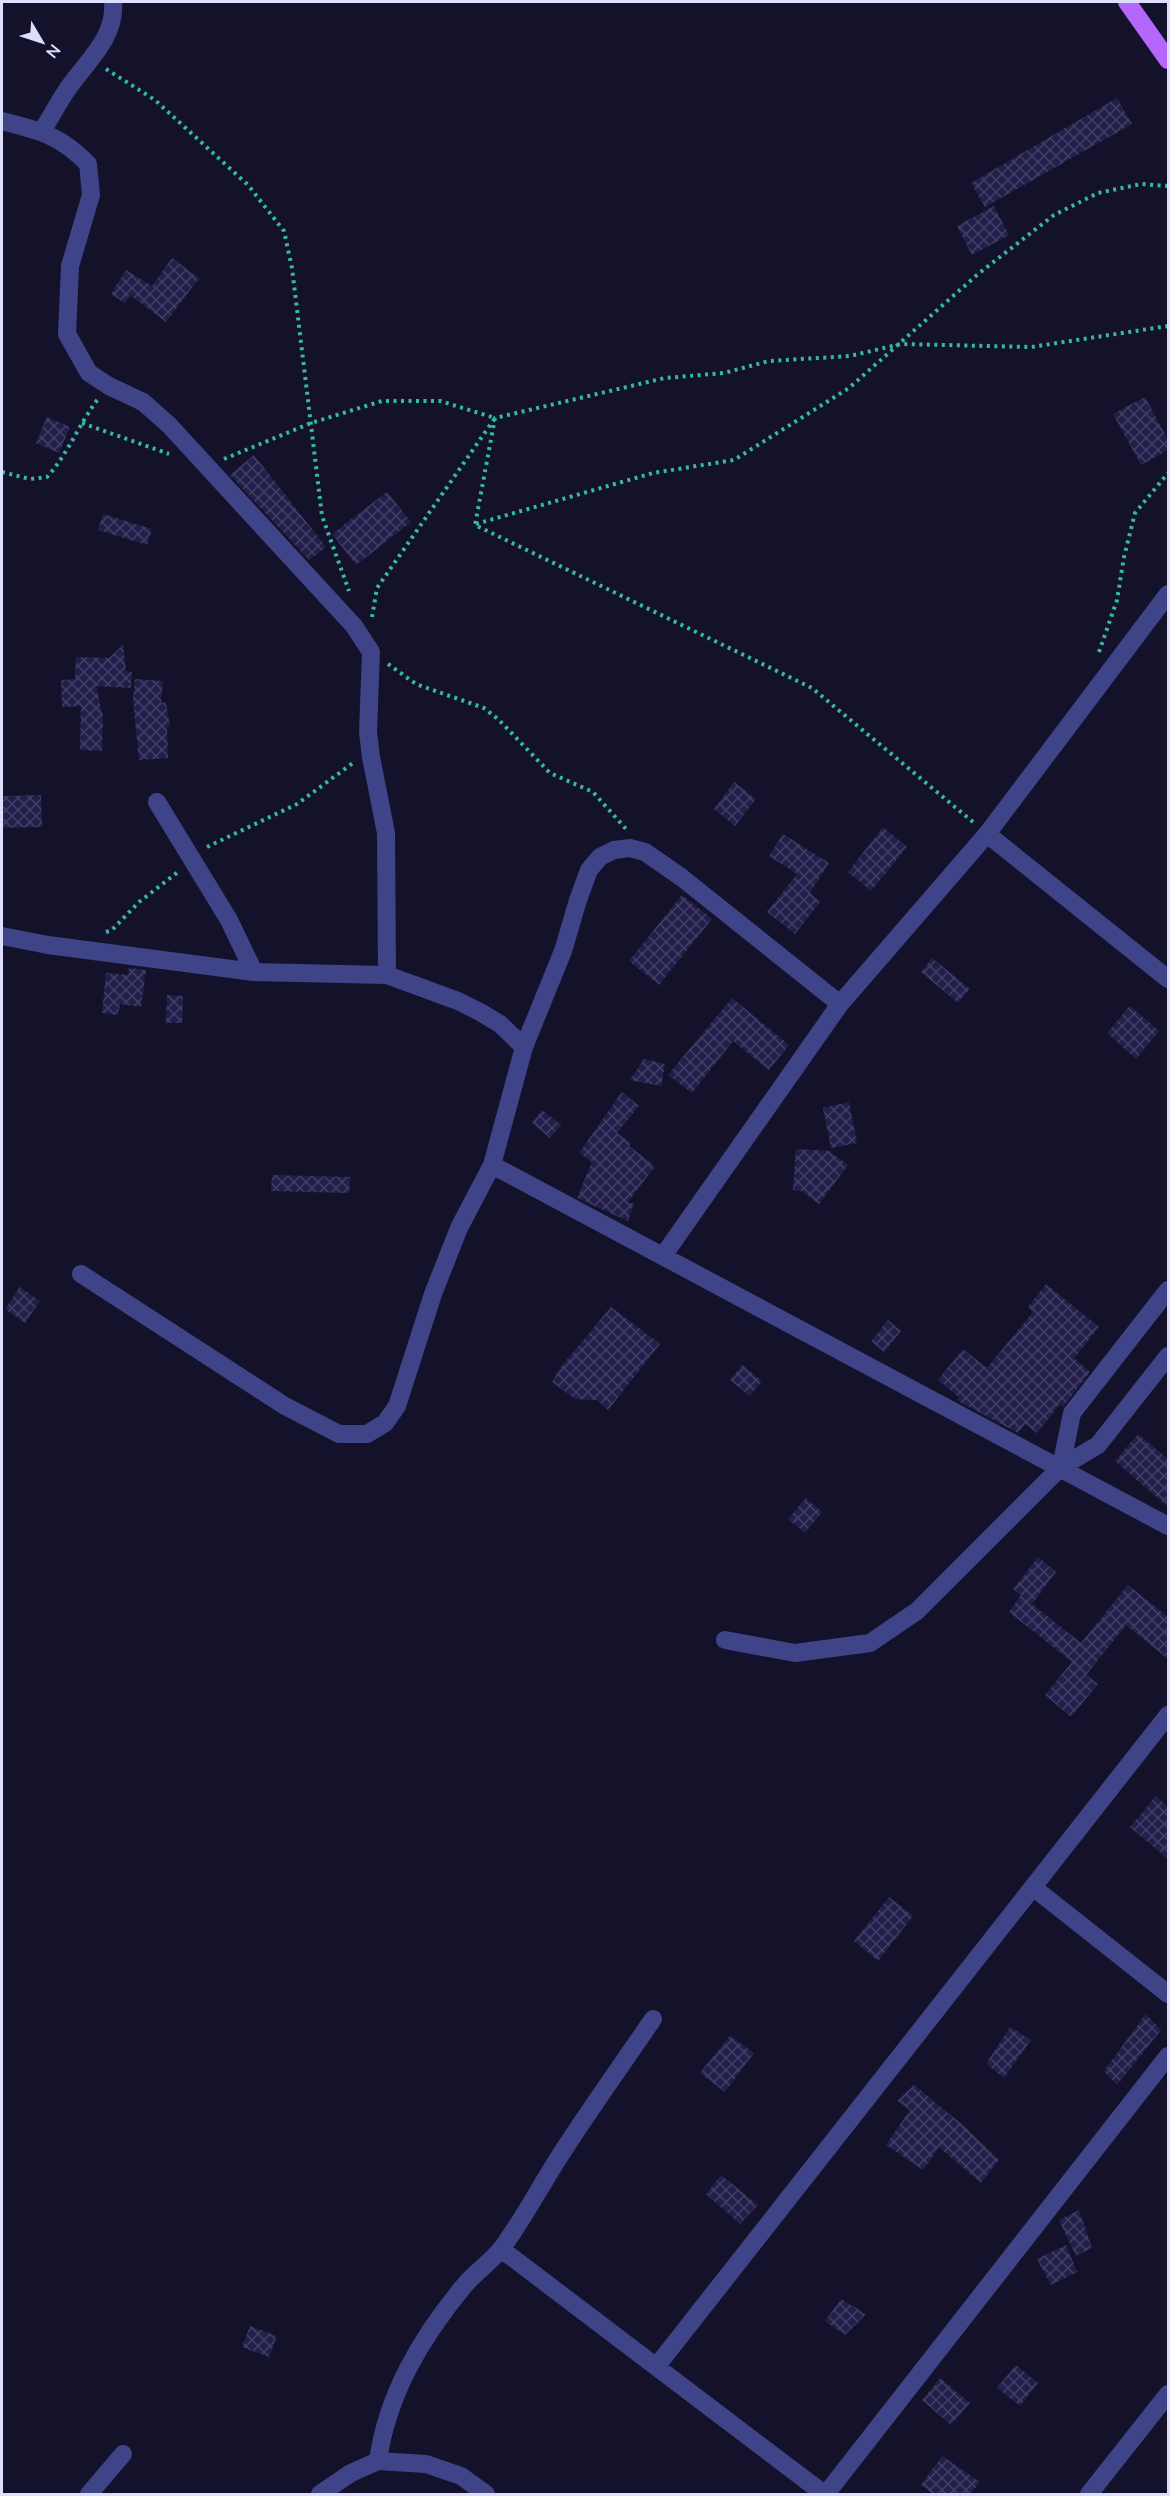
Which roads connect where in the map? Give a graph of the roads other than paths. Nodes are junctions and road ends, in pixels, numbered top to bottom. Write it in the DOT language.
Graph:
graph roads {
  1 [pos="113,2"];
  2 [pos="1127,2"];
  3 [pos="1168,60"];
  4 [pos="2,121"];
  5 [pos="42,131"];
  6 [pos="1168,594"];
  7 [pos="157,802"];
  8 [pos="987,834"];
  9 [pos="2,936"];
  10 [pos="254,972"];
  11 [pos="387,975"];
  12 [pos="1168,979"];
  13 [pos="840,1004"];
  14 [pos="524,1047"];
  15 [pos="492,1165"];
  16 [pos="663,1256"];
  17 [pos="81,1274"];
  18 [pos="1168,1290"];
  19 [pos="1168,1356"];
  20 [pos="1061,1467"];
  21 [pos="1168,1526"];
  22 [pos="725,1640"];
  23 [pos="1168,1715"];
  24 [pos="1034,1888"];
  25 [pos="1168,1994"];
  26 [pos="653,2019"];
  27 [pos="1168,2056"];
  28 [pos="501,2249"];
  29 [pos="656,2367"];
  30 [pos="1168,2394"];
  31 [pos="123,2454"];
  32 [pos="378,2461"];
  33 [pos="89,2494"];
  34 [pos="320,2494"];
  35 [pos="486,2494"];
  36 [pos="825,2494"];
  37 [pos="1089,2494"];
  1 -- 5 [label="street"];
  2 -- 3 [label="main road"];
  4 -- 5 [label="street"];
  5 -- 11 [label="street"];
  6 -- 8 [label="street"];
  7 -- 10 [label="street"];
  8 -- 12 [label="street"];
  8 -- 13 [label="street"];
  9 -- 10 [label="street"];
  10 -- 11 [label="street"];
  11 -- 14 [label="street"];
  13 -- 14 [label="street"];
  13 -- 16 [label="street"];
  14 -- 15 [label="street"];
  15 -- 16 [label="street"];
  15 -- 17 [label="street"];
  16 -- 20 [label="street"];
  18 -- 20 [label="street"];
  19 -- 20 [label="street"];
  20 -- 21 [label="street"];
  20 -- 22 [label="street"];
  23 -- 24 [label="street"];
  24 -- 25 [label="street"];
  24 -- 29 [label="street"];
  26 -- 28 [label="street"];
  27 -- 36 [label="street"];
  28 -- 29 [label="street"];
  28 -- 32 [label="street"];
  29 -- 36 [label="street"];
  30 -- 37 [label="street"];
  31 -- 33 [label="street"];
  32 -- 34 [label="street"];
  32 -- 35 [label="street"];
}
